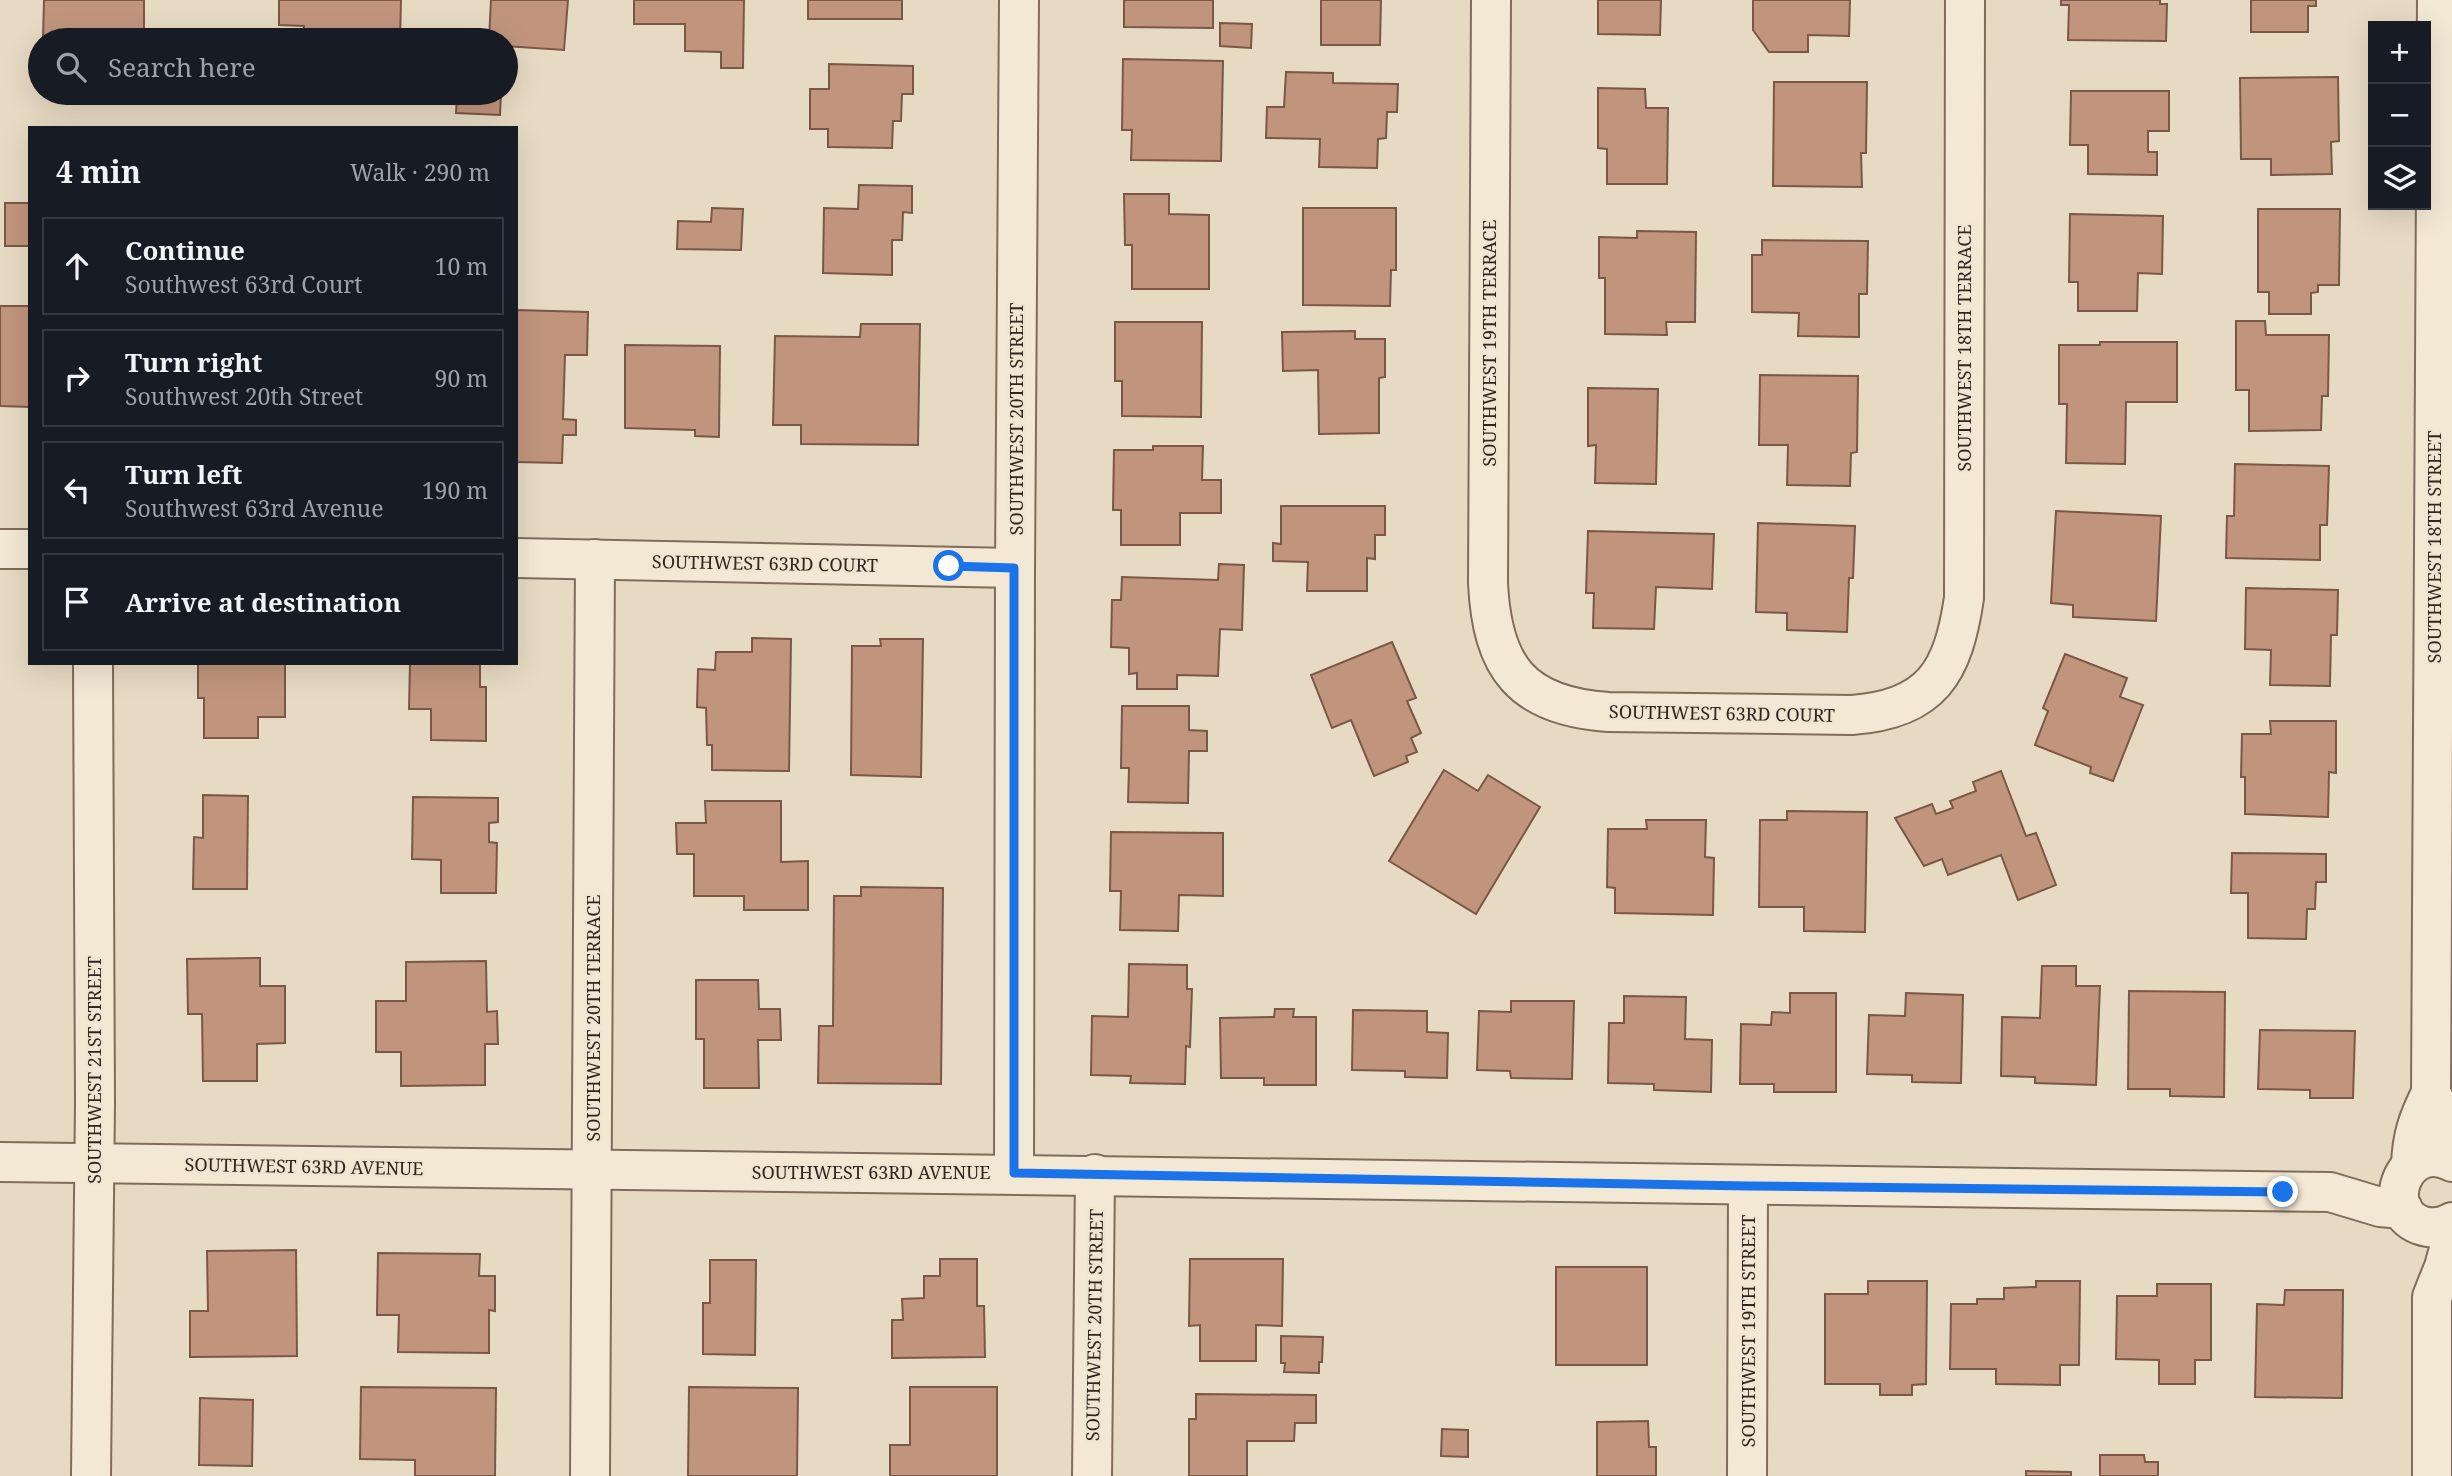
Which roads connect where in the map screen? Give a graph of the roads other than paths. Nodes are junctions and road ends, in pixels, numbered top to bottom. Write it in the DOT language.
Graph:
graph roads {
  1 [pos="1018,0"];
  2 [pos="1491,0"];
  3 [pos="1965,0"];
  4 [pos="2437,0"];
  5 [pos="0,549"];
  6 [pos="28,549"];
  7 [pos="518,558"];
  8 [pos="595,559"];
  9 [pos="1014,568"];
  10 [pos="93,665"];
  11 [pos="1519,678"];
  12 [pos="1928,688"];
  13 [pos="2431,1093"];
  14 [pos="2452,1151"];
  15 [pos="0,1162"];
  16 [pos="94,1162"];
  17 [pos="2452,1162"];
  18 [pos="2409,1168"];
  19 [pos="592,1170"];
  20 [pos="1014,1173"];
  21 [pos="1095,1174"];
  22 [pos="1748,1186"];
  23 [pos="2329,1192"];
  24 [pos="2405,1213"];
  25 [pos="2452,1222"];
  26 [pos="2452,1238"];
  27 [pos="2432,1297"];
  28 [pos="91,1476"];
  29 [pos="590,1476"];
  30 [pos="1092,1476"];
  31 [pos="1747,1476"];
  32 [pos="2432,1476"];
  1 -- 9 [label="street, SOUTHWEST 20TH STREET"];
  2 -- 11 [label="street, SOUTHWEST 19TH TERRACE"];
  3 -- 12 [label="street, SOUTHWEST 18TH TERRACE"];
  4 -- 13 [label="street, SOUTHWEST 18TH STREET"];
  5 -- 6 [label="street"];
  7 -- 8 [label="street, SOUTHWEST 63RD COURT"];
  8 -- 9 [label="street, SOUTHWEST 63RD COURT"];
  8 -- 19 [label="street, SOUTHWEST 20TH TERRACE"];
  9 -- 20 [label="street, SOUTHWEST 20TH STREET"];
  10 -- 16 [label="street, SOUTHWEST 21ST STREET"];
  11 -- 12 [label="street, SOUTHWEST 63RD COURT"];
  13 -- 14 [label="street, SOUTHWEST 18TH STREET"];
  13 -- 18 [label="street, SOUTHWEST 18TH STREET"];
  15 -- 16 [label="street, SOUTHWEST 63RD AVENUE"];
  16 -- 19 [label="street, SOUTHWEST 63RD AVENUE"];
  16 -- 28 [label="street, SOUTHWEST 21ST STREET"];
  17 -- 18 [label="street, SOUTHWEST 63RD AVENUE"];
  18 -- 23 [label="street, SOUTHWEST 63RD AVENUE"];
  18 -- 24 [label="street, SOUTHWEST 18TH STREET"];
  19 -- 20 [label="street, SOUTHWEST 63RD AVENUE"];
  19 -- 29 [label="street, SOUTHWEST 20TH TERRACE"];
  20 -- 21 [label="street, SOUTHWEST 63RD AVENUE"];
  21 -- 22 [label="street, SOUTHWEST 63RD AVENUE"];
  21 -- 30 [label="street, SOUTHWEST 20TH STREET"];
  22 -- 23 [label="street, SOUTHWEST 63RD AVENUE"];
  22 -- 31 [label="street, SOUTHWEST 19TH STREET"];
  23 -- 24 [label="street, SOUTHWEST 63RD AVENUE"];
  24 -- 25 [label="street, SOUTHWEST 63RD AVENUE"];
  24 -- 27 [label="street"];
  26 -- 27 [label="street"];
  27 -- 32 [label="street"];
}
